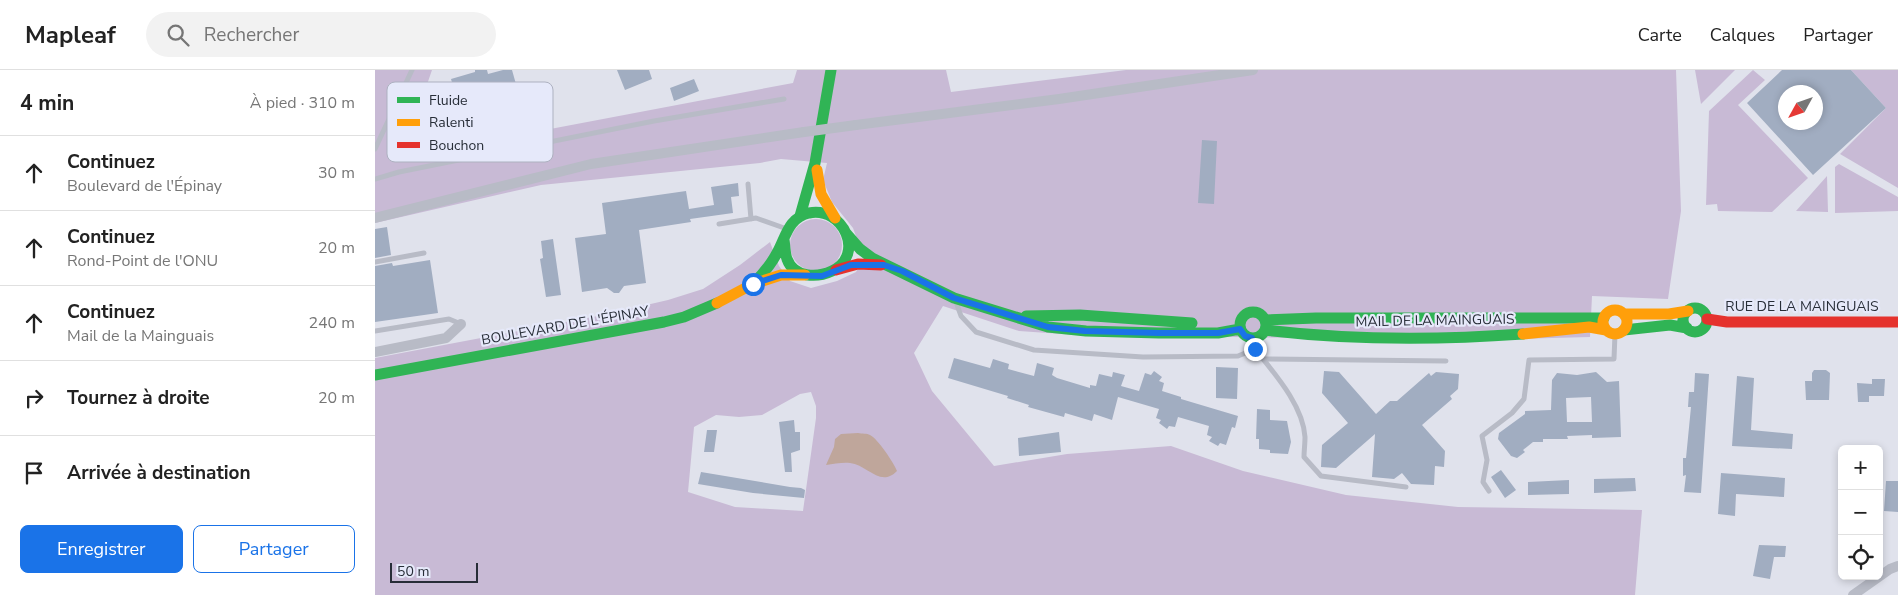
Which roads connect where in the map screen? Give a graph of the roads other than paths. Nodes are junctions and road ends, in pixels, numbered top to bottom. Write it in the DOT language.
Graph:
graph roads {
  1 [pos="412,70"];
  2 [pos="1253,70"];
  3 [pos="830,71"];
  4 [pos="406,82"];
  5 [pos="784,99"];
  6 [pos="387,123"];
  7 [pos="553,141"];
  8 [pos="375,149"];
  9 [pos="816,159"];
  10 [pos="449,162"];
  11 [pos="375,179"];
  12 [pos="748,184"];
  13 [pos="800,216"];
  14 [pos="375,218"];
  15 [pos="835,218"];
  16 [pos="751,219"];
  17 [pos="719,224"];
  18 [pos="846,233"];
  19 [pos="786,234"];
  20 [pos="425,253"];
  21 [pos="375,262"];
  22 [pos="884,265"];
  23 [pos="836,270"];
  24 [pos="805,275"];
  25 [pos="753,284"];
  26 [pos="954,298"];
  27 [pos="1688,310"];
  28 [pos="1624,314"];
  29 [pos="1707,319"];
  30 [pos="1898,322"];
  31 [pos="461,324"];
  32 [pos="1265,325"];
  33 [pos="1240,327"];
  34 [pos="1612,328"];
  35 [pos="1687,328"];
  36 [pos="375,331"];
  37 [pos="1253,344"];
  38 [pos="375,352"];
  39 [pos="1263,359"];
  40 [pos="1446,361"];
  41 [pos="375,375"];
  42 [pos="1406,487"];
  43 [pos="1489,491"];
  44 [pos="1898,566"];
  45 [pos="1853,595"];
  1 -- 4 [label="lane"];
  2 -- 14 [label="street, bridge"];
  3 -- 9 [label="street"];
  5 -- 7 [label="lane"];
  6 -- 8 [label="lane"];
  9 -- 13 [label="street"];
  9 -- 15 [label="street"];
  10 -- 11 [label="lane"];
  12 -- 16 [label="lane"];
  13 -- 15 [label="street"];
  13 -- 19 [label="street"];
  15 -- 18 [label="street"];
  16 -- 17 [label="lane"];
  16 -- 19 [label="lane"];
  18 -- 22 [label="street"];
  18 -- 23 [label="street"];
  19 -- 24 [label="street"];
  19 -- 25 [label="street, BOULEVARD DE L'ÉPINAY"];
  20 -- 21 [label="lane"];
  22 -- 23 [label="street"];
  22 -- 26 [label="street"];
  23 -- 24 [label="street"];
  24 -- 25 [label="street, BOULEVARD DE L'ÉPINAY"];
  25 -- 41 [label="street, BOULEVARD DE L'ÉPINAY"];
  26 -- 33 [label="street"];
  26 -- 37 [label="lane"];
  27 -- 28 [label="street"];
  27 -- 29 [label="street"];
  27 -- 35 [label="street"];
  28 -- 34 [label="street"];
  28 -- 34 [label="street"];
  29 -- 30 [label="street, RUE DE LA MAINGUAIS"];
  29 -- 35 [label="street"];
  31 -- 36 [label="lane"];
  31 -- 38 [label="street"];
  32 -- 33 [label="street"];
  32 -- 34 [label="street, MAIL DE LA MAINGUAIS"];
  32 -- 34 [label="street, MAIL DE LA MAINGUAIS"];
  32 -- 37 [label="street"];
  33 -- 37 [label="street"];
  34 -- 35 [label="street, MAIL DE LA MAINGUAIS"];
  34 -- 43 [label="lane"];
  37 -- 39 [label="lane"];
  39 -- 40 [label="lane"];
  39 -- 42 [label="lane"];
  44 -- 45 [label="street"];
}
